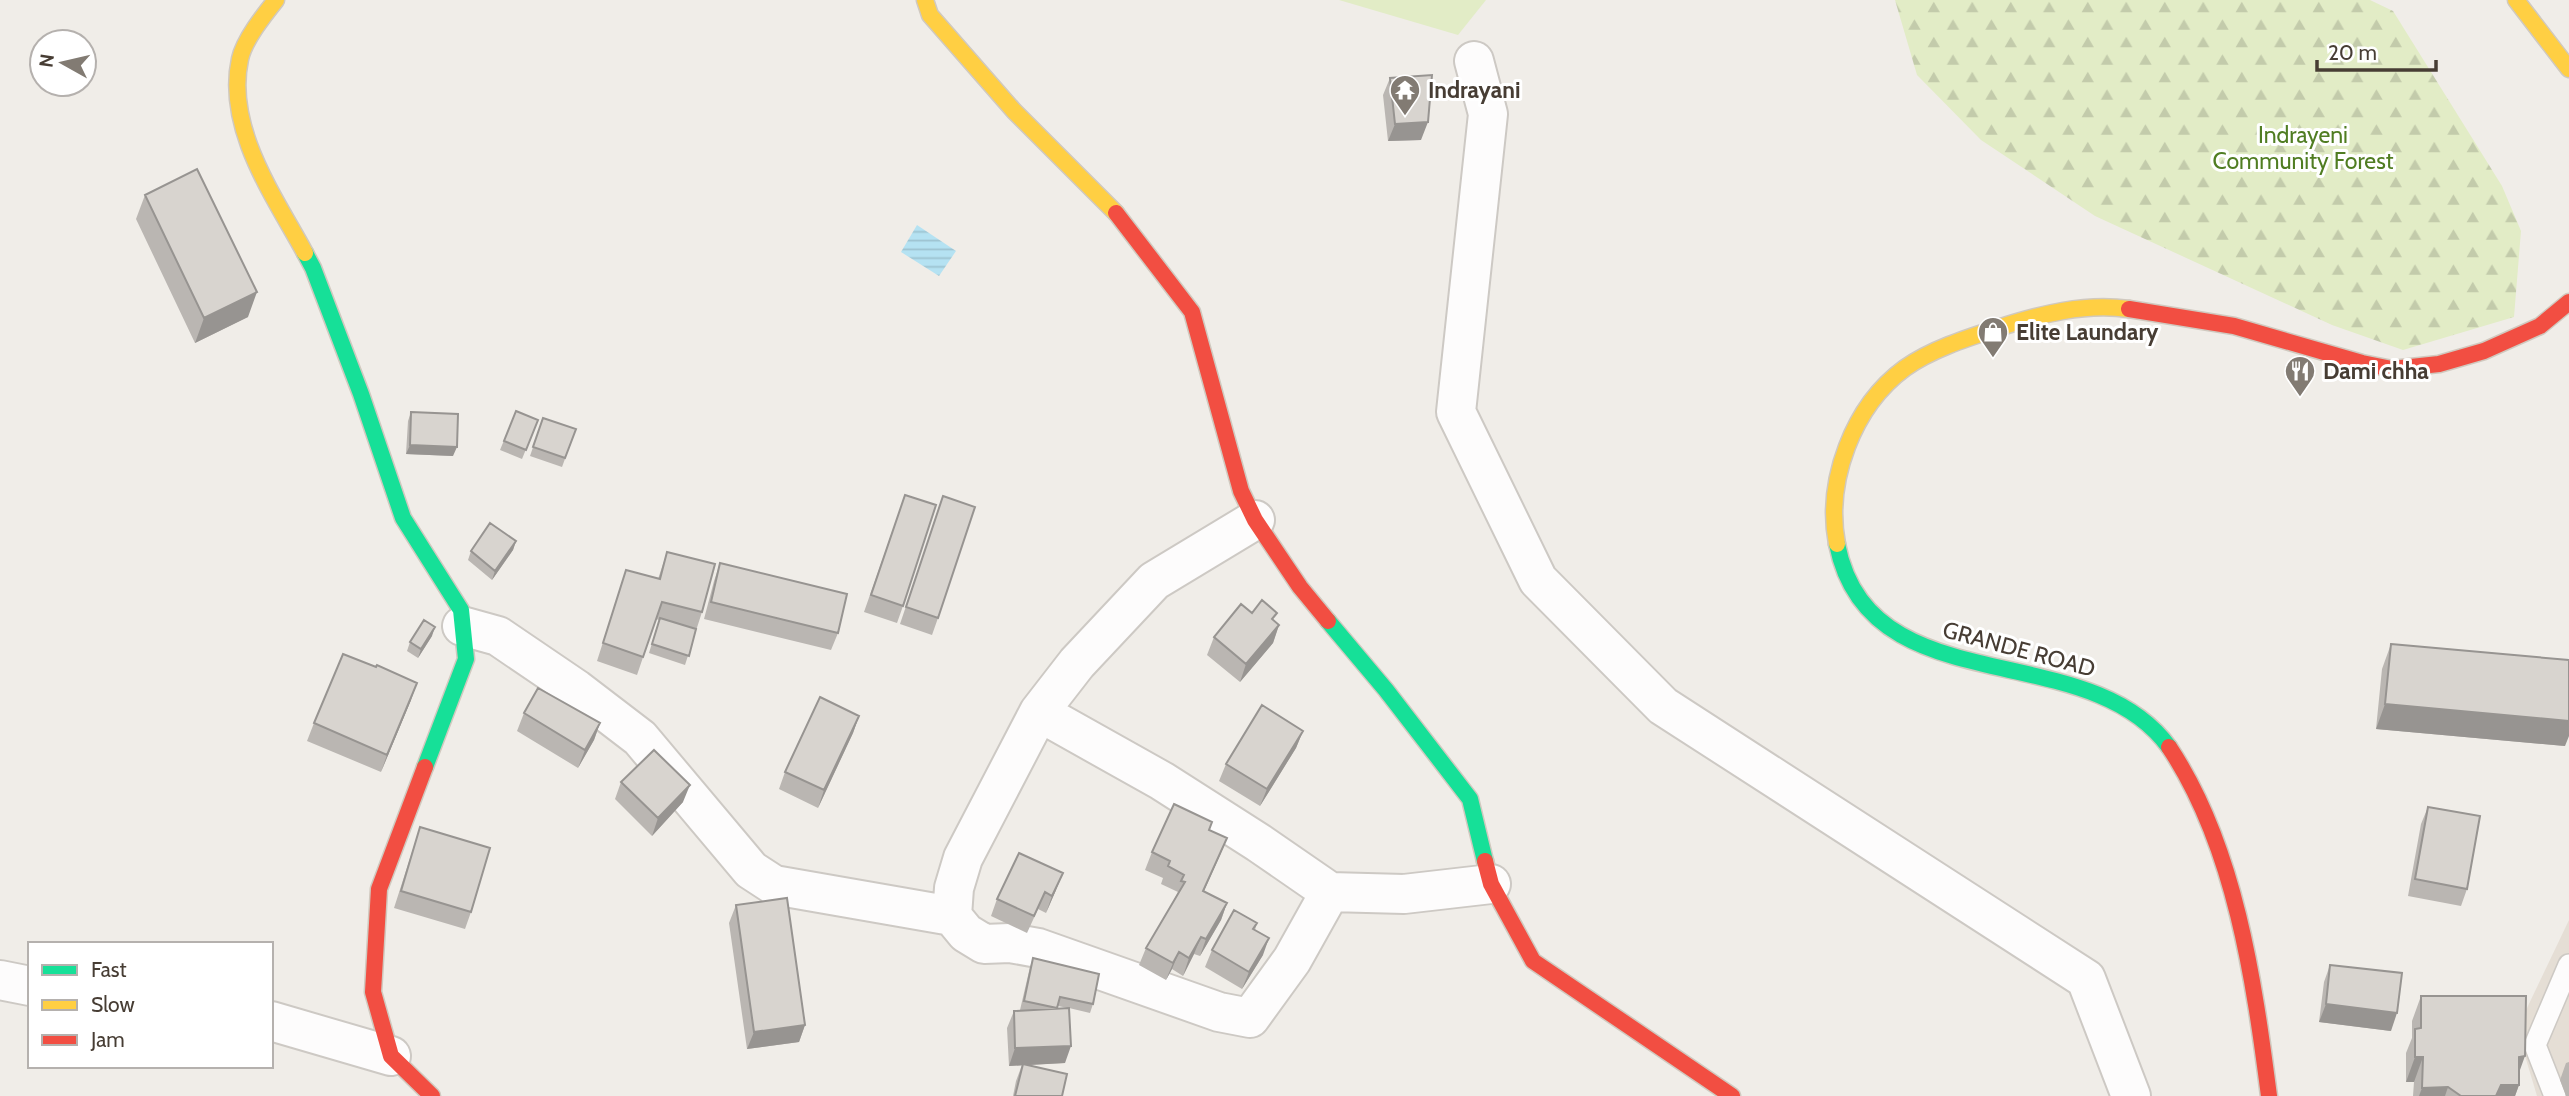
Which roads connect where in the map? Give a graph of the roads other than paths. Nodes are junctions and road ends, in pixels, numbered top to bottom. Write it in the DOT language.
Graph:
graph roads {
  1 [pos="276,0"];
  2 [pos="926,0"];
  3 [pos="2517,1"];
  4 [pos="1474,61"];
  5 [pos="2569,69"];
  6 [pos="2569,302"];
  7 [pos="1255,520"];
  8 [pos="462,618"];
  9 [pos="1039,712"];
  10 [pos="1491,884"];
  11 [pos="1330,891"];
  12 [pos="952,916"];
  13 [pos="2569,965"];
  14 [pos="0,980"];
  15 [pos="28,986"];
  16 [pos="273,1022"];
  17 [pos="391,1056"];
  18 [pos="432,1096"];
  19 [pos="1732,1096"];
  20 [pos="2132,1096"];
  21 [pos="2269,1096"];
  22 [pos="2555,1096"];
  1 -- 8 [label="street"];
  2 -- 7 [label="street"];
  3 -- 5 [label="street"];
  4 -- 20 [label="street"];
  6 -- 21 [label="street, GRANDE ROAD"];
  7 -- 9 [label="street"];
  7 -- 10 [label="street"];
  8 -- 12 [label="street"];
  8 -- 17 [label="street"];
  9 -- 11 [label="street"];
  9 -- 12 [label="street"];
  10 -- 11 [label="street"];
  10 -- 19 [label="street"];
  11 -- 12 [label="street"];
  13 -- 22 [label="lane"];
  14 -- 15 [label="street"];
  16 -- 17 [label="street"];
  17 -- 18 [label="street"];
}
